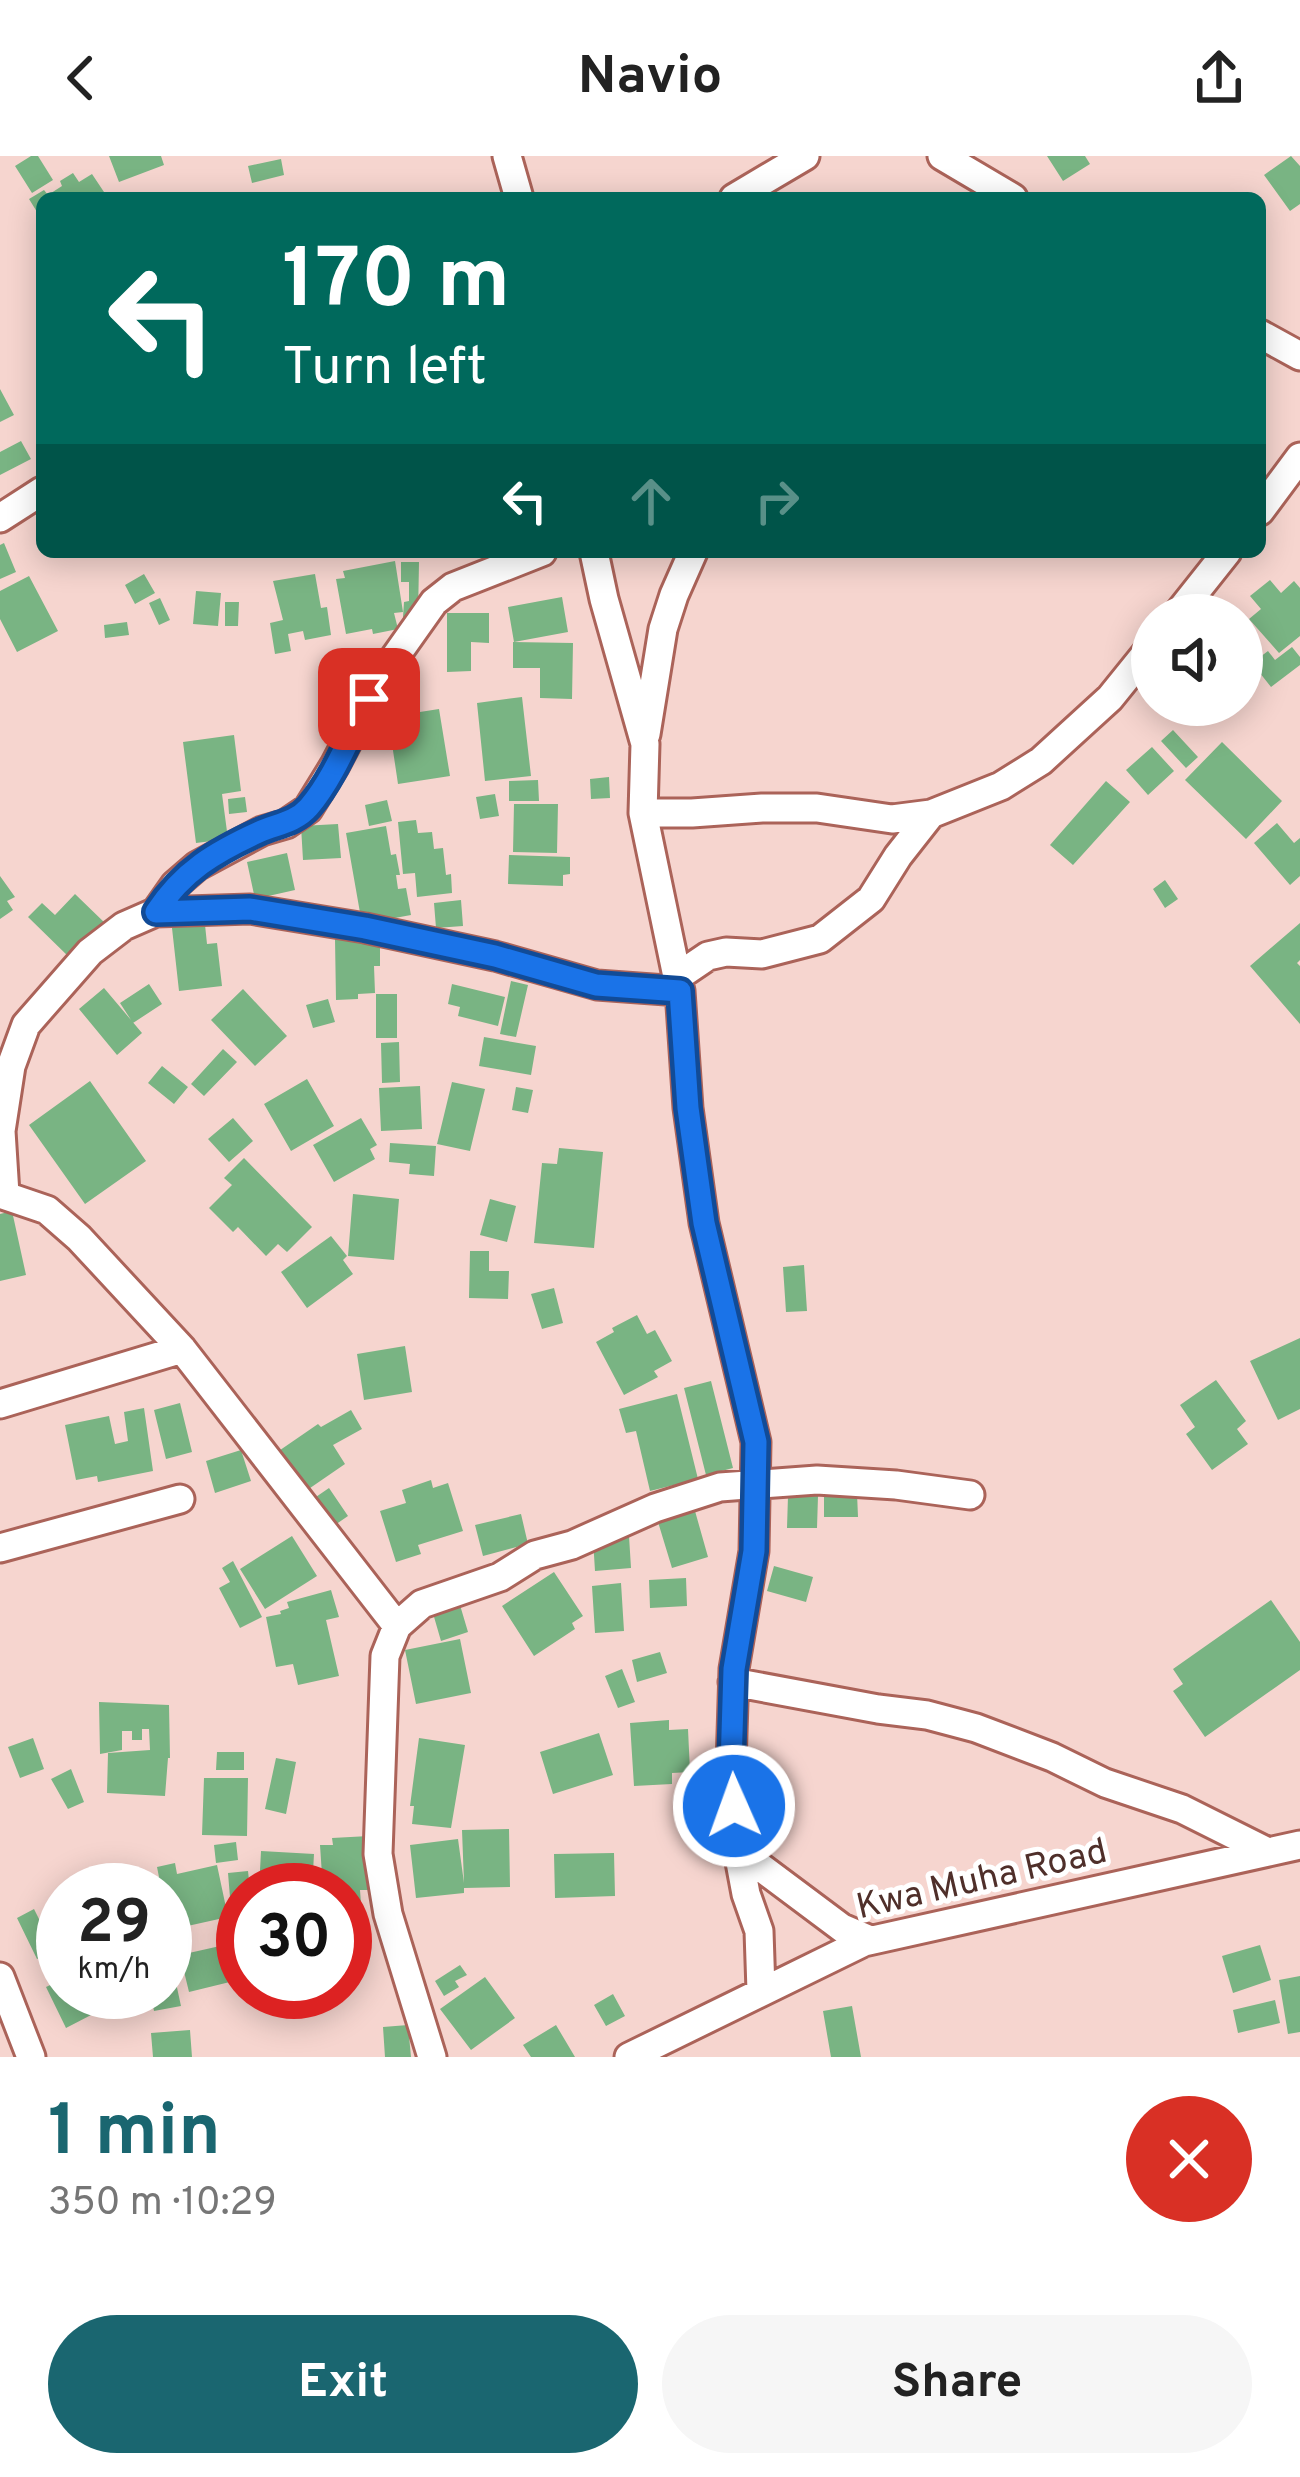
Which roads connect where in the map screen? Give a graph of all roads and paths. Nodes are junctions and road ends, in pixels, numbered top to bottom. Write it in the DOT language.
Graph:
graph roads {
  1 [pos="507,156"];
  2 [pos="805,156"];
  3 [pos="942,156"];
  4 [pos="964,156"];
  5 [pos="517,192"];
  6 [pos="744,192"];
  7 [pos="993,192"];
  8 [pos="993,192"];
  9 [pos="1266,337"];
  10 [pos="1300,356"];
  11 [pos="1300,458"];
  12 [pos="36,495"];
  13 [pos="1266,503"];
  14 [pos="0,518"];
  15 [pos="527,558"];
  16 [pos="595,558"];
  17 [pos="690,558"];
  18 [pos="1222,558"];
  19 [pos="1194,594"];
  20 [pos="1131,671"];
  21 [pos="645,744"];
  22 [pos="643,813"];
  23 [pos="931,814"];
  24 [pos="156,912"];
  25 [pos="678,984"];
  26 [pos="3,1194"];
  27 [pos="182,1349"];
  28 [pos="0,1404"];
  29 [pos="756,1483"];
  30 [pos="970,1495"];
  31 [pos="180,1498"];
  32 [pos="0,1548"];
  33 [pos="397,1626"];
  34 [pos="733,1682"];
  35 [pos="1300,1845"];
  36 [pos="736,1846"];
  37 [pos="1268,1852"];
  38 [pos="870,1940"];
  39 [pos="0,1977"];
  40 [pos="761,1991"];
  41 [pos="643,2054"];
  42 [pos="31,2057"];
  43 [pos="432,2057"];
  1 -- 5 [label="street"];
  2 -- 6 [label="street"];
  3 -- 7 [label="street"];
  4 -- 8 [label="street"];
  9 -- 10 [label="street"];
  11 -- 13 [label="street"];
  12 -- 14 [label="street"];
  15 -- 24 [label="street"];
  16 -- 21 [label="street"];
  17 -- 21 [label="street"];
  18 -- 19 [label="street"];
  20 -- 23 [label="street"];
  21 -- 22 [label="street"];
  22 -- 23 [label="street"];
  22 -- 25 [label="street"];
  23 -- 25 [label="street"];
  24 -- 25 [label="street"];
  24 -- 26 [label="street"];
  25 -- 29 [label="street"];
  26 -- 27 [label="street"];
  27 -- 28 [label="street"];
  27 -- 33 [label="street"];
  29 -- 30 [label="street"];
  29 -- 33 [label="street"];
  29 -- 34 [label="street"];
  31 -- 32 [label="street"];
  33 -- 43 [label="street"];
  34 -- 36 [label="street"];
  34 -- 37 [label="street"];
  35 -- 37 [label="street, Kwa Muha Road"];
  36 -- 38 [label="street"];
  36 -- 40 [label="street"];
  37 -- 38 [label="street, Kwa Muha Road"];
  38 -- 40 [label="street, Kwa Muha Road"];
  39 -- 42 [label="street"];
  40 -- 41 [label="street, Kwa Muha Road"];
}
